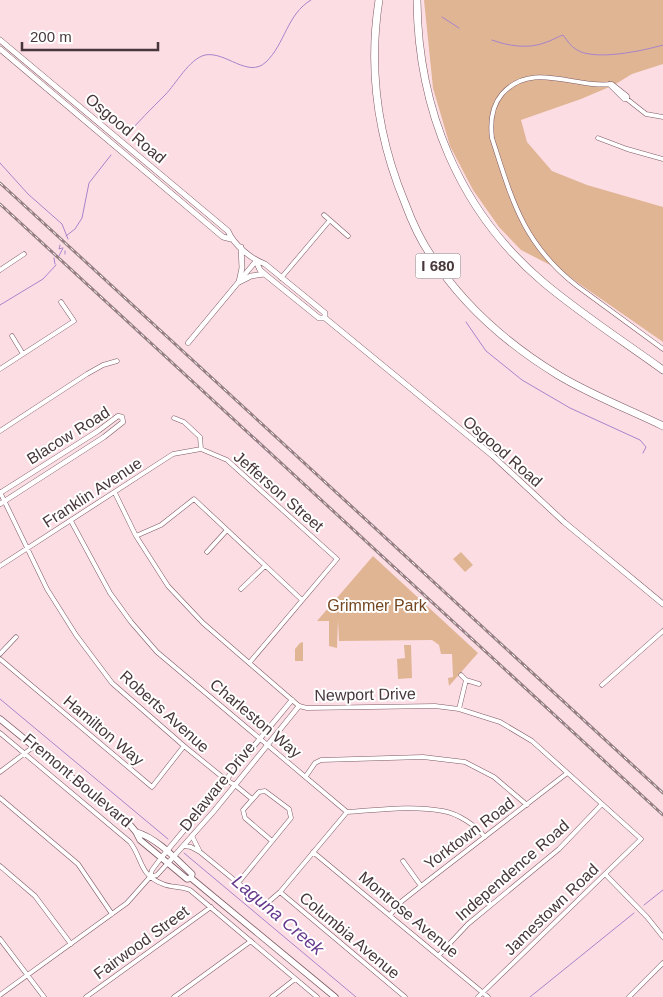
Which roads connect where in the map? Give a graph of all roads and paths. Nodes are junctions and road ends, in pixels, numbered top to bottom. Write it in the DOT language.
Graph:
graph roads {
  1 [pos="379,0"];
  2 [pos="418,0"];
  3 [pos="0,40"];
  4 [pos="0,50"];
  5 [pos="663,117"];
  6 [pos="94,119"];
  7 [pos="88,122"];
  8 [pos="598,138"];
  9 [pos="121,141"];
  10 [pos="116,146"];
  11 [pos="663,159"];
  12 [pos="169,191"];
  13 [pos="192,200"];
  14 [pos="324,214"];
  15 [pos="330,220"];
  16 [pos="348,236"];
  17 [pos="232,239"];
  18 [pos="241,247"];
  19 [pos="24,254"];
  20 [pos="256,261"];
  21 [pos="0,270"];
  22 [pos="265,274"];
  23 [pos="281,278"];
  24 [pos="239,282"];
  25 [pos="60,302"];
  26 [pos="325,318"];
  27 [pos="12,336"];
  28 [pos="188,343"];
  29 [pos="663,348"];
  30 [pos="23,354"];
  31 [pos="117,362"];
  32 [pos="0,369"];
  33 [pos="663,370"];
  34 [pos="174,418"];
  35 [pos="663,426"];
  36 [pos="0,431"];
  37 [pos="201,449"];
  38 [pos="0,493"];
  39 [pos="115,493"];
  40 [pos="5,501"];
  41 [pos="0,504"];
  42 [pos="71,521"];
  43 [pos="227,530"];
  44 [pos="136,536"];
  45 [pos="28,548"];
  46 [pos="207,552"];
  47 [pos="0,566"];
  48 [pos="265,566"];
  49 [pos="241,589"];
  50 [pos="302,600"];
  51 [pos="663,604"];
  52 [pos="663,631"];
  53 [pos="16,637"];
  54 [pos="0,654"];
  55 [pos="0,659"];
  56 [pos="250,662"];
  57 [pos="461,675"];
  58 [pos="466,680"];
  59 [pos="479,684"];
  60 [pos="602,685"];
  61 [pos="292,700"];
  62 [pos="299,706"];
  63 [pos="459,709"];
  64 [pos="0,719"];
  65 [pos="0,733"];
  66 [pos="260,738"];
  67 [pos="267,744"];
  68 [pos="184,746"];
  69 [pos="33,747"];
  70 [pos="26,754"];
  71 [pos="0,772"];
  72 [pos="566,774"];
  73 [pos="306,776"];
  74 [pos="226,780"];
  75 [pos="235,785"];
  76 [pos="0,798"];
  77 [pos="252,798"];
  78 [pos="602,804"];
  79 [pos="527,805"];
  80 [pos="347,812"];
  81 [pos="136,832"];
  82 [pos="192,836"];
  83 [pos="485,837"];
  84 [pos="641,839"];
  85 [pos="272,841"];
  86 [pos="184,846"];
  87 [pos="166,852"];
  88 [pos="200,852"];
  89 [pos="313,852"];
  90 [pos="173,857"];
  91 [pos="162,858"];
  92 [pos="403,861"];
  93 [pos="168,863"];
  94 [pos="0,866"];
  95 [pos="605,874"];
  96 [pos="150,877"];
  97 [pos="191,878"];
  98 [pos="238,882"];
  99 [pos="421,886"];
  100 [pos="280,892"];
  101 [pos="211,908"];
  102 [pos="112,914"];
  103 [pos="390,915"];
  104 [pos="663,937"];
  105 [pos="0,938"];
  106 [pos="251,941"];
  107 [pos="71,944"];
  108 [pos="439,955"];
  109 [pos="663,963"];
  110 [pos="28,975"];
  111 [pos="296,979"];
  112 [pos="483,992"];
  113 [pos="0,995"];
  114 [pos="44,997"];
  115 [pos="86,997"];
  116 [pos="174,997"];
  117 [pos="272,997"];
  118 [pos="317,997"];
  119 [pos="335,997"];
  120 [pos="405,997"];
  121 [pos="478,997"];
  122 [pos="488,997"];
  123 [pos="629,997"];
  1 -- 35 [label="highway, I 680"];
  2 -- 33 [label="highway"];
  3 -- 6 [label="main road, Osgood Road"];
  4 -- 7 [label="main road, Osgood Road"];
  5 -- 29 [label="street"];
  6 -- 7 [label="main road"];
  6 -- 9 [label="main road, Osgood Road"];
  7 -- 10 [label="main road, Osgood Road"];
  8 -- 11 [label="street"];
  9 -- 10 [label="main road"];
  9 -- 13 [label="main road, Osgood Road"];
  10 -- 12 [label="main road, Osgood Road"];
  12 -- 13 [label="main road"];
  12 -- 17 [label="main road, Osgood Road"];
  13 -- 17 [label="main road, Osgood Road"];
  14 -- 15 [label="street"];
  15 -- 16 [label="street"];
  15 -- 23 [label="street"];
  17 -- 18 [label="main road, Osgood Road"];
  18 -- 20 [label="main road, Osgood Road"];
  18 -- 24 [label="main road"];
  19 -- 21 [label="street"];
  20 -- 22 [label="main road, Osgood Road"];
  20 -- 23 [label="main road, Osgood Road"];
  20 -- 24 [label="street"];
  22 -- 24 [label="main road"];
  22 -- 26 [label="main road, Osgood Road"];
  23 -- 26 [label="main road, Osgood Road"];
  24 -- 28 [label="street"];
  25 -- 30 [label="street"];
  26 -- 51 [label="main road, Osgood Road"];
  27 -- 30 [label="street"];
  30 -- 32 [label="street"];
  31 -- 36 [label="street"];
  34 -- 37 [label="street"];
  37 -- 39 [label="street, Franklin Avenue"];
  37 -- 50 [label="street, Jefferson Street"];
  38 -- 40 [label="street, Roberts Avenue"];
  38 -- 40 [label="street, Blacow Road"];
  39 -- 42 [label="street, Franklin Avenue"];
  39 -- 44 [label="street, Newport Drive"];
  40 -- 41 [label="street, Blacow Road"];
  40 -- 45 [label="street, Roberts Avenue"];
  42 -- 45 [label="street, Franklin Avenue"];
  42 -- 66 [label="street, Charleston Way"];
  43 -- 44 [label="street"];
  43 -- 46 [label="street"];
  43 -- 48 [label="street"];
  44 -- 56 [label="street, Newport Drive"];
  45 -- 47 [label="street, Franklin Avenue"];
  45 -- 68 [label="street, Roberts Avenue"];
  48 -- 49 [label="street"];
  48 -- 50 [label="street"];
  50 -- 56 [label="street"];
  52 -- 60 [label="street"];
  53 -- 54 [label="street"];
  55 -- 68 [label="street, Hamilton Way"];
  56 -- 61 [label="street, Newport Drive"];
  57 -- 58 [label="street"];
  58 -- 59 [label="street"];
  58 -- 63 [label="street"];
  61 -- 62 [label="street, Newport Drive"];
  61 -- 66 [label="street, Delaware Drive"];
  62 -- 63 [label="street, Newport Drive"];
  62 -- 67 [label="street, Delaware Drive"];
  63 -- 72 [label="street, Newport Drive"];
  64 -- 69 [label="main road, Fremont Boulevard"];
  65 -- 70 [label="street, Fremont Boulevard"];
  66 -- 67 [label="street, Charleston Way"];
  66 -- 74 [label="street, Delaware Drive"];
  67 -- 73 [label="street, Charleston Way"];
  67 -- 75 [label="street, Delaware Drive"];
  68 -- 74 [label="street, Roberts Avenue"];
  69 -- 70 [label="street"];
  69 -- 81 [label="main road, Fremont Boulevard"];
  70 -- 71 [label="street"];
  70 -- 96 [label="street, Fremont Boulevard"];
  72 -- 78 [label="street, Newport Drive"];
  72 -- 79 [label="street, Yorktown Road"];
  73 -- 79 [label="street"];
  73 -- 80 [label="street, Charleston Way"];
  74 -- 75 [label="street, Roberts Avenue"];
  74 -- 87 [label="street, Delaware Drive"];
  75 -- 77 [label="street, Roberts Avenue"];
  75 -- 82 [label="street, Delaware Drive"];
  76 -- 102 [label="street"];
  77 -- 85 [label="street"];
  77 -- 85 [label="street"];
  78 -- 84 [label="street, Newport Drive"];
  78 -- 108 [label="street, Independence Road"];
  79 -- 83 [label="street, Yorktown Road"];
  80 -- 83 [label="street"];
  80 -- 89 [label="street"];
  81 -- 87 [label="main road, Fremont Boulevard"];
  81 -- 91 [label="main road, Fremont Boulevard"];
  82 -- 86 [label="street, Delaware Drive"];
  82 -- 88 [label="street"];
  83 -- 99 [label="street, Yorktown Road"];
  84 -- 95 [label="street, Jamestown Road"];
  85 -- 98 [label="street"];
  86 -- 88 [label="street"];
  86 -- 90 [label="street, Delaware Drive"];
  87 -- 90 [label="main road, Fremont Boulevard"];
  87 -- 91 [label="street, Delaware Drive"];
  88 -- 98 [label="street"];
  89 -- 100 [label="street"];
  89 -- 103 [label="street, Montrose Avenue"];
  90 -- 93 [label="street, Delaware Drive"];
  90 -- 97 [label="main road, Fremont Boulevard"];
  91 -- 93 [label="main road, Fremont Boulevard"];
  91 -- 96 [label="street, Delaware Drive"];
  92 -- 99 [label="street"];
  93 -- 96 [label="street, Delaware Drive"];
  93 -- 97 [label="main road, Fremont Boulevard"];
  94 -- 107 [label="street"];
  95 -- 104 [label="street"];
  95 -- 112 [label="street, Jamestown Road"];
  96 -- 101 [label="street"];
  96 -- 102 [label="street, Delaware Drive"];
  97 -- 119 [label="main road, Fremont Boulevard"];
  98 -- 100 [label="street"];
  99 -- 103 [label="street, Yorktown Road"];
  100 -- 120 [label="street, Columbia Avenue"];
  101 -- 106 [label="street"];
  101 -- 115 [label="street, Fairwood Street"];
  102 -- 107 [label="street, Delaware Drive"];
  103 -- 108 [label="street, Montrose Avenue"];
  105 -- 110 [label="street"];
  106 -- 111 [label="street"];
  106 -- 116 [label="street"];
  107 -- 110 [label="street, Delaware Drive"];
  108 -- 112 [label="street, Montrose Avenue"];
  109 -- 123 [label="street"];
  110 -- 113 [label="street, Delaware Drive"];
  110 -- 114 [label="street"];
  111 -- 117 [label="street"];
  111 -- 118 [label="street"];
  112 -- 121 [label="street, Jamestown Road"];
  112 -- 122 [label="street, Montrose Avenue"];
}
